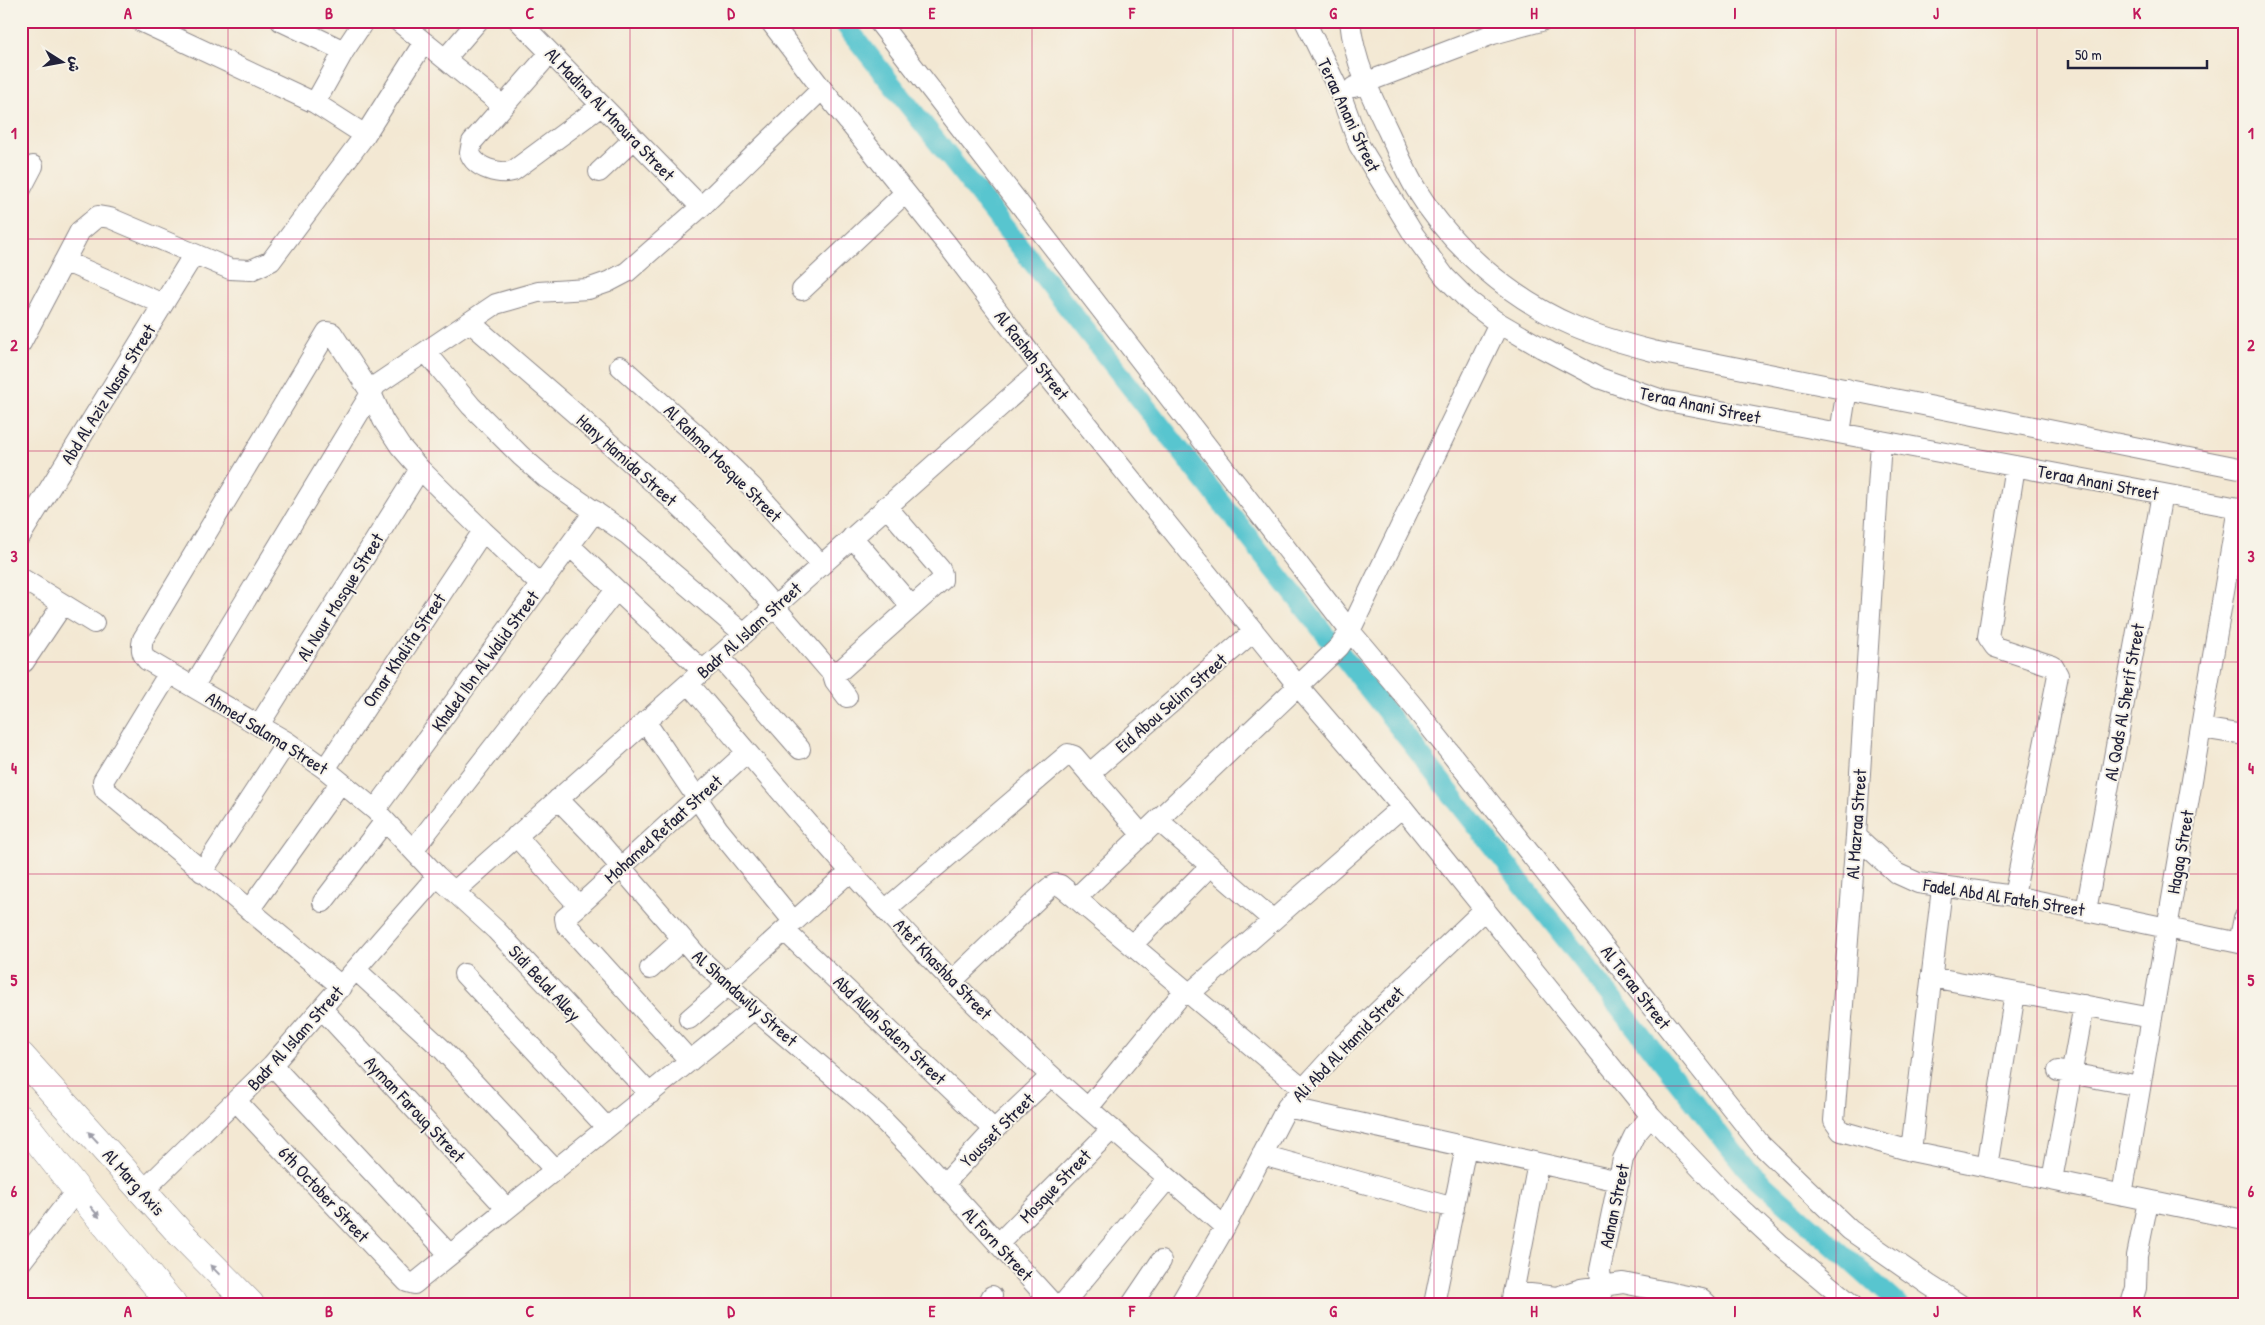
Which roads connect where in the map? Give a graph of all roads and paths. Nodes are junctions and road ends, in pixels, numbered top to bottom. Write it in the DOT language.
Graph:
graph roads {
  1 [pos="140,21"];
  2 [pos="281,21"];
  3 [pos="364,21"];
  4 [pos="398,21"];
  5 [pos="478,21"];
  6 [pos="519,21"];
  7 [pos="770,21"];
  8 [pos="878,21"];
  9 [pos="1305,21"];
  10 [pos="1350,21"];
  11 [pos="1541,21"];
  12 [pos="424,42"];
  13 [pos="344,51"];
  14 [pos="550,53"];
  15 [pos="445,59"];
  16 [pos="1364,82"];
  17 [pos="822,89"];
  18 [pos="1340,93"];
  19 [pos="314,103"];
  20 [pos="503,106"];
  21 [pos="601,106"];
  22 [pos="365,135"];
  23 [pos="634,139"];
  24 [pos="33,166"];
  25 [pos="599,172"];
  26 [pos="21,188"];
  27 [pos="906,193"];
  28 [pos="701,207"];
  29 [pos="194,254"];
  30 [pos="64,261"];
  31 [pos="802,290"];
  32 [pos="163,304"];
  33 [pos="1499,322"];
  34 [pos="470,323"];
  35 [pos="21,343"];
  36 [pos="426,352"];
  37 [pos="620,366"];
  38 [pos="1042,368"];
  39 [pos="1847,389"];
  40 [pos="371,392"];
  41 [pos="1840,433"];
  42 [pos="1881,441"];
  43 [pos="2015,466"];
  44 [pos="420,469"];
  45 [pos="2244,469"];
  46 [pos="2162,494"];
  47 [pos="886,506"];
  48 [pos="2241,509"];
  49 [pos="595,511"];
  50 [pos="483,531"];
  51 [pos="21,535"];
  52 [pos="852,538"];
  53 [pos="570,546"];
  54 [pos="821,565"];
  55 [pos="21,578"];
  56 [pos="541,585"];
  57 [pos="616,590"];
  58 [pos="63,604"];
  59 [pos="775,606"];
  60 [pos="912,607"];
  61 [pos="94,623"];
  62 [pos="1254,631"];
  63 [pos="744,634"];
  64 [pos="1345,639"];
  65 [pos="719,656"];
  66 [pos="24,662"];
  67 [pos="832,671"];
  68 [pos="169,673"];
  69 [pos="696,677"];
  70 [pos="1298,686"];
  71 [pos="194,687"];
  72 [pos="847,697"];
  73 [pos="645,721"];
  74 [pos="259,725"];
  75 [pos="2201,728"];
  76 [pos="2244,735"];
  77 [pos="287,742"];
  78 [pos="800,749"];
  79 [pos="747,752"];
  80 [pos="325,768"];
  81 [pos="1089,774"];
  82 [pos="341,782"];
  83 [pos="698,797"];
  84 [pos="558,799"];
  85 [pos="1402,807"];
  86 [pos="380,815"];
  87 [pos="1167,828"];
  88 [pos="516,836"];
  89 [pos="1142,836"];
  90 [pos="1856,836"];
  91 [pos="413,850"];
  92 [pos="1210,866"];
  93 [pos="620,868"];
  94 [pos="202,872"];
  95 [pos="849,872"];
  96 [pos="437,876"];
  97 [pos="1942,888"];
  98 [pos="455,891"];
  99 [pos="2014,896"];
  100 [pos="1077,897"];
  101 [pos="323,902"];
  102 [pos="579,906"];
  103 [pos="1485,909"];
  104 [pos="249,910"];
  105 [pos="885,910"];
  106 [pos="2086,911"];
  107 [pos="2244,918"];
  108 [pos="1273,920"];
  109 [pos="790,926"];
  110 [pos="2167,927"];
  111 [pos="682,940"];
  112 [pos="2242,943"];
  113 [pos="1132,945"];
  114 [pos="650,968"];
  115 [pos="356,970"];
  116 [pos="464,974"];
  117 [pos="1931,977"];
  118 [pos="952,981"];
  119 [pos="727,984"];
  120 [pos="342,987"];
  121 [pos="1187,992"];
  122 [pos="2015,992"];
  123 [pos="2084,1005"];
  124 [pos="322,1009"];
  125 [pos="754,1009"];
  126 [pos="2152,1018"];
  127 [pos="689,1019"];
  128 [pos="21,1056"];
  129 [pos="690,1061"];
  130 [pos="272,1065"];
  131 [pos="2065,1072"];
  132 [pos="1051,1076"];
  133 [pos="2140,1086"];
  134 [pos="1303,1089"];
  135 [pos="650,1094"];
  136 [pos="236,1101"];
  137 [pos="1287,1107"];
  138 [pos="1088,1108"];
  139 [pos="1651,1116"];
  140 [pos="21,1118"];
  141 [pos="607,1128"];
  142 [pos="1112,1129"];
  143 [pos="994,1130"];
  144 [pos="1466,1147"];
  145 [pos="1911,1151"];
  146 [pos="1262,1155"];
  147 [pos="1538,1163"];
  148 [pos="1987,1167"];
  149 [pos="555,1170"];
  150 [pos="1168,1178"];
  151 [pos="2052,1180"];
  152 [pos="1619,1181"];
  153 [pos="943,1185"];
  154 [pos="77,1190"];
  155 [pos="142,1191"];
  156 [pos="2122,1195"];
  157 [pos="2148,1201"];
  158 [pos="1454,1208"];
  159 [pos="507,1209"];
  160 [pos="2244,1220"];
  161 [pos="1225,1227"];
  162 [pos="998,1244"];
  163 [pos="450,1255"];
  164 [pos="1161,1261"];
  165 [pos="21,1262"];
  166 [pos="1601,1295"];
  167 [pos="1512,1298"];
  168 [pos="1703,1302"];
  169 [pos="1843,1302"];
  170 [pos="172,1304"];
  171 [pos="250,1304"];
  172 [pos="1053,1304"];
  173 [pos="1063,1304"];
  174 [pos="1132,1304"];
  175 [pos="1180,1304"];
  176 [pos="1434,1304"];
  177 [pos="1959,1304"];
  178 [pos="2131,1304"];
  1 -- 19 [label="street"];
  2 -- 13 [label="street"];
  3 -- 13 [label="street"];
  4 -- 12 [label="street"];
  5 -- 15 [label="street"];
  6 -- 14 [label="street, Al Madina Al Mnoura Street"];
  7 -- 17 [label="street, Al Rashah Street"];
  8 -- 64 [label="street"];
  9 -- 18 [label="street, Teraa Anani Street"];
  10 -- 16 [label="street, Teraa Anani Street"];
  11 -- 16 [label="street"];
  12 -- 15 [label="street"];
  12 -- 22 [label="street"];
  13 -- 19 [label="street"];
  14 -- 20 [label="street"];
  14 -- 21 [label="street, Al Madina Al Mnoura Street"];
  15 -- 20 [label="street"];
  16 -- 18 [label="street"];
  16 -- 39 [label="street, Teraa Anani Street"];
  17 -- 27 [label="street, Al Rashah Street"];
  17 -- 28 [label="street"];
  18 -- 33 [label="street, Teraa Anani Street"];
  19 -- 22 [label="street"];
  20 -- 21 [label="street"];
  21 -- 23 [label="street, Al Madina Al Mnoura Street"];
  22 -- 29 [label="street"];
  23 -- 25 [label="street"];
  23 -- 28 [label="street, Al Madina Al Mnoura Street"];
  24 -- 26 [label="street"];
  27 -- 31 [label="street"];
  27 -- 38 [label="street, Al Rashah Street"];
  28 -- 34 [label="street"];
  29 -- 30 [label="street"];
  29 -- 32 [label="street, Abd Al Aziz Nasar Street"];
  30 -- 32 [label="street"];
  30 -- 35 [label="street"];
  32 -- 51 [label="street, Abd Al Aziz Nasar Street"];
  33 -- 41 [label="street, Teraa Anani Street"];
  33 -- 64 [label="street"];
  34 -- 36 [label="street"];
  34 -- 59 [label="street, Hany Hamida Street"];
  36 -- 40 [label="street"];
  36 -- 49 [label="street"];
  37 -- 54 [label="street, Al Rahma Mosque Street"];
  38 -- 47 [label="street, Badr Al Islam Street"];
  38 -- 62 [label="street, Al Rashah Street"];
  39 -- 41 [label="street"];
  39 -- 45 [label="street, Teraa Anani Street"];
  40 -- 44 [label="street"];
  40 -- 68 [label="street, Ahmed Salama Street"];
  40 -- 71 [label="street"];
  41 -- 42 [label="street, Teraa Anani Street"];
  42 -- 43 [label="street, Teraa Anani Street"];
  42 -- 90 [label="street, Al Mazraa Street"];
  43 -- 46 [label="street, Teraa Anani Street"];
  43 -- 99 [label="street"];
  44 -- 50 [label="street"];
  44 -- 74 [label="street, Al Nour Mosque Street"];
  46 -- 48 [label="street, Teraa Anani Street"];
  46 -- 106 [label="street, Al Qods Al Sherif Street"];
  47 -- 52 [label="street, Badr Al Islam Street"];
  47 -- 60 [label="street"];
  48 -- 75 [label="street, Hagag Street"];
  49 -- 53 [label="street, Khaled Ibn Al Walid Street"];
  49 -- 63 [label="street"];
  50 -- 56 [label="street"];
  50 -- 80 [label="street, Omar Khalifa Street"];
  52 -- 54 [label="street, Badr Al Islam Street"];
  52 -- 60 [label="street"];
  53 -- 56 [label="street, Khaled Ibn Al Walid Street"];
  53 -- 57 [label="street, Atef Khashba Street"];
  54 -- 59 [label="street, Badr Al Islam Street"];
  55 -- 58 [label="street"];
  56 -- 86 [label="street, Khaled Ibn Al Walid Street"];
  57 -- 69 [label="street, Atef Khashba Street"];
  57 -- 91 [label="street"];
  58 -- 61 [label="street"];
  58 -- 66 [label="street"];
  59 -- 63 [label="street, Badr Al Islam Street"];
  59 -- 67 [label="street, Hany Hamida Street"];
  60 -- 67 [label="street"];
  62 -- 70 [label="street, Al Rashah Street"];
  62 -- 81 [label="street, Eid Abou Selim Street"];
  63 -- 65 [label="street, Badr Al Islam Street"];
  64 -- 70 [label="street"];
  64 -- 177 [label="street, Al Teraa Street"];
  65 -- 69 [label="street, Badr Al Islam Street"];
  65 -- 78 [label="street"];
  67 -- 72 [label="street, Hany Hamida Street"];
  68 -- 71 [label="street, Ahmed Salama Street"];
  68 -- 94 [label="street"];
  69 -- 73 [label="street, Badr Al Islam Street"];
  69 -- 79 [label="street, Atef Khashba Street"];
  70 -- 85 [label="street"];
  70 -- 89 [label="street"];
  71 -- 74 [label="street, Ahmed Salama Street"];
  73 -- 83 [label="street, Abd Allah Salem Street"];
  73 -- 84 [label="street, Badr Al Islam Street"];
  74 -- 77 [label="street, Ahmed Salama Street"];
  75 -- 76 [label="street"];
  75 -- 110 [label="street, Hagag Street"];
  77 -- 80 [label="street, Ahmed Salama Street"];
  77 -- 94 [label="street"];
  79 -- 83 [label="street, Mohamed Refaat Street"];
  79 -- 95 [label="street, Atef Khashba Street"];
  80 -- 82 [label="street, Ahmed Salama Street"];
  81 -- 89 [label="street"];
  81 -- 105 [label="street"];
  82 -- 86 [label="street, Ahmed Salama Street"];
  82 -- 104 [label="street"];
  83 -- 93 [label="street, Mohamed Refaat Street"];
  83 -- 109 [label="street, Abd Allah Salem Street"];
  84 -- 88 [label="street, Badr Al Islam Street"];
  84 -- 93 [label="street, Al Shandawily Street"];
  85 -- 103 [label="street"];
  85 -- 108 [label="street"];
  86 -- 91 [label="street, Ahmed Salama Street"];
  86 -- 101 [label="street, Khaled Ibn Al Walid Street"];
  87 -- 92 [label="street"];
  88 -- 98 [label="street, Badr Al Islam Street"];
  88 -- 102 [label="street"];
  89 -- 100 [label="street"];
  90 -- 97 [label="street, Fadel Abd Al Fateh Street"];
  90 -- 145 [label="street, Al Mazraa Street"];
  91 -- 96 [label="street, Ahmed Salama Street"];
  92 -- 108 [label="street"];
  92 -- 113 [label="street"];
  93 -- 102 [label="street, Mohamed Refaat Street"];
  93 -- 111 [label="street, Al Shandawily Street"];
  94 -- 104 [label="street"];
  95 -- 105 [label="street, Atef Khashba Street"];
  95 -- 109 [label="street"];
  96 -- 98 [label="street, Sidi Belal Alley"];
  96 -- 115 [label="street, Badr Al Islam Street"];
  97 -- 99 [label="street, Fadel Abd Al Fateh Street"];
  97 -- 117 [label="street"];
  98 -- 135 [label="street, Sidi Belal Alley"];
  99 -- 106 [label="street, Fadel Abd Al Fateh Street"];
  100 -- 113 [label="street"];
  100 -- 118 [label="street"];
  102 -- 129 [label="street, Mohamed Refaat Street"];
  103 -- 134 [label="street, Ali Abd Al Hamid Street"];
  103 -- 139 [label="street"];
  104 -- 120 [label="street"];
  105 -- 118 [label="street, Atef Khashba Street"];
  106 -- 110 [label="street, Fadel Abd Al Fateh Street"];
  107 -- 112 [label="street"];
  108 -- 121 [label="street"];
  109 -- 119 [label="street"];
  109 -- 143 [label="street, Abd Allah Salem Street"];
  110 -- 112 [label="street, Fadel Abd Al Fateh Street"];
  110 -- 126 [label="street, Hagag Street"];
  111 -- 114 [label="street"];
  111 -- 119 [label="street, Al Shandawily Street"];
  113 -- 121 [label="street"];
  115 -- 120 [label="street, Badr Al Islam Street"];
  115 -- 149 [label="street"];
  116 -- 141 [label="street"];
  117 -- 122 [label="street"];
  117 -- 145 [label="street"];
  118 -- 132 [label="street, Atef Khashba Street"];
  119 -- 125 [label="street, Al Shandawily Street"];
  119 -- 127 [label="street"];
  120 -- 124 [label="street, Badr Al Islam Street"];
  121 -- 134 [label="street"];
  121 -- 138 [label="street"];
  122 -- 123 [label="street"];
  122 -- 148 [label="street"];
  123 -- 126 [label="street"];
  123 -- 131 [label="street"];
  124 -- 130 [label="street, Badr Al Islam Street"];
  124 -- 159 [label="street, Ayman Farouq Street"];
  125 -- 129 [label="street"];
  125 -- 153 [label="street, Al Shandawily Street"];
  126 -- 133 [label="street, Hagag Street"];
  155 -- 128 [label="main road, Al Marg Axis, one-way"];
  129 -- 135 [label="street"];
  130 -- 136 [label="street, Badr Al Islam Street"];
  130 -- 163 [label="street"];
  131 -- 133 [label="street"];
  131 -- 151 [label="street"];
  132 -- 138 [label="street, Atef Khashba Street"];
  132 -- 143 [label="street, Youssef Street"];
  133 -- 156 [label="street, Hagag Street"];
  134 -- 137 [label="street, Ali Abd Al Hamid Street"];
  135 -- 141 [label="street"];
  136 -- 155 [label="street, Badr Al Islam Street"];
  136 -- 163 [label="street, 6th October Street"];
  137 -- 144 [label="street"];
  137 -- 146 [label="street, Ali Abd Al Hamid Street"];
  138 -- 142 [label="street, Atef Khashba Street"];
  139 -- 152 [label="street, Adnan Street"];
  139 -- 169 [label="street"];
  140 -- 154 [label="main road"];
  141 -- 149 [label="street"];
  142 -- 150 [label="street, Atef Khashba Street"];
  142 -- 162 [label="street, Mosque Street"];
  143 -- 153 [label="street, Youssef Street"];
  144 -- 147 [label="street"];
  144 -- 158 [label="street"];
  145 -- 148 [label="street, Al Mazraa Street"];
  146 -- 158 [label="street"];
  146 -- 161 [label="street, Ali Abd Al Hamid Street"];
  147 -- 152 [label="street"];
  147 -- 167 [label="street"];
  148 -- 151 [label="street, Al Mazraa Street"];
  149 -- 159 [label="street"];
  150 -- 161 [label="street, Atef Khashba Street"];
  150 -- 173 [label="street"];
  151 -- 156 [label="street, Al Mazraa Street"];
  152 -- 166 [label="street, Adnan Street"];
  153 -- 162 [label="street, Al Forn Street"];
  154 -- 165 [label="street"];
  154 -- 170 [label="main road, one-way"];
  171 -- 155 [label="main road, Al Marg Axis, one-way"];
  156 -- 157 [label="street, Al Mazraa Street"];
  157 -- 160 [label="street, Al Mazraa Street"];
  157 -- 178 [label="street"];
  158 -- 176 [label="street"];
  159 -- 163 [label="street"];
  161 -- 175 [label="street, Ali Abd Al Hamid Street"];
  162 -- 172 [label="street, Al Forn Street"];
  164 -- 174 [label="street"];
  166 -- 167 [label="street"];
  166 -- 168 [label="street"];
}
